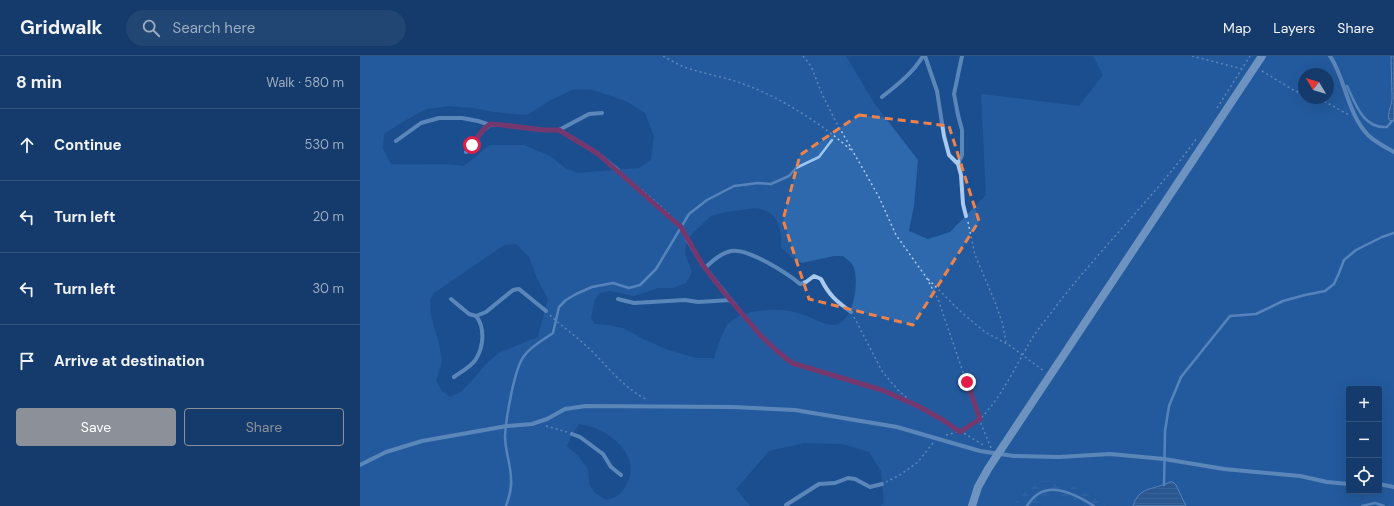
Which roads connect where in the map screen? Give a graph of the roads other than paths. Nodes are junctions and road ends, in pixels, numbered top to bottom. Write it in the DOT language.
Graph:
graph roads {
  1 [pos="924,56"];
  2 [pos="962,56"];
  3 [pos="1262,56"];
  4 [pos="1330,56"];
  5 [pos="882,97"];
  6 [pos="602,113"];
  7 [pos="490,124"];
  8 [pos="559,130"];
  9 [pos="396,141"];
  10 [pos="466,152"];
  11 [pos="1394,152"];
  12 [pos="958,164"];
  13 [pos="618,170"];
  14 [pos="966,216"];
  15 [pos="687,239"];
  16 [pos="705,268"];
  17 [pos="618,299"];
  18 [pos="451,300"];
  19 [pos="731,300"];
  20 [pos="546,311"];
  21 [pos="851,312"];
  22 [pos="743,315"];
  23 [pos="476,316"];
  24 [pos="454,377"];
  25 [pos="572,434"];
  26 [pos="996,453"];
  27 [pos="360,465"];
  28 [pos="621,475"];
  29 [pos="882,484"];
  30 [pos="1346,484"];
  31 [pos="1382,485"];
  32 [pos="1394,487"];
  33 [pos="786,505"];
  34 [pos="972,506"];
  1 -- 5 [label="street"];
  1 -- 12 [label="street"];
  2 -- 12 [label="street"];
  3 -- 26 [label="main road"];
  4 -- 11 [label="street"];
  6 -- 8 [label="street"];
  7 -- 8 [label="street"];
  7 -- 9 [label="street"];
  7 -- 10 [label="street"];
  8 -- 13 [label="street"];
  12 -- 14 [label="street"];
  15 -- 16 [label="street"];
  16 -- 19 [label="street"];
  16 -- 21 [label="street"];
  17 -- 19 [label="street"];
  18 -- 23 [label="street"];
  19 -- 22 [label="street"];
  20 -- 23 [label="street"];
  23 -- 24 [label="street"];
  25 -- 28 [label="street"];
  26 -- 27 [label="street"];
  26 -- 30 [label="street"];
  26 -- 34 [label="main road"];
  29 -- 33 [label="street"];
  31 -- 32 [label="street"];
}
